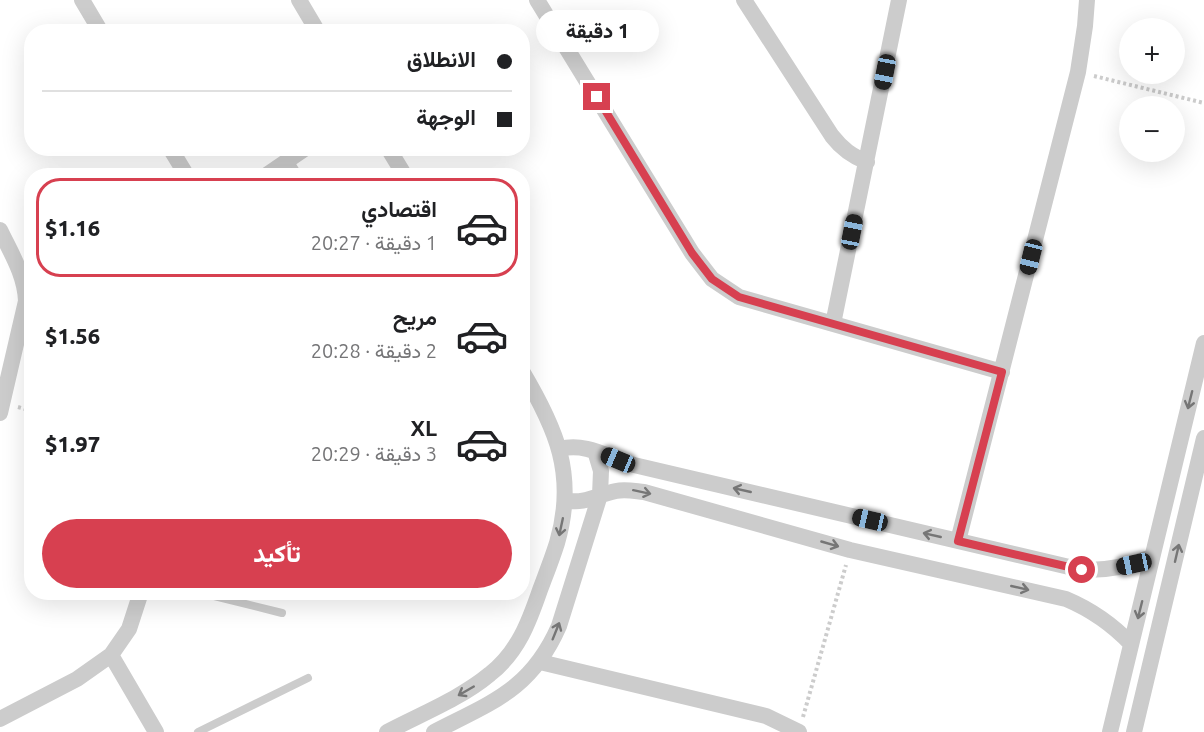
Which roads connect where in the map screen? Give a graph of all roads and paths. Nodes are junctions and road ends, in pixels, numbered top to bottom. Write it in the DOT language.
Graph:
graph roads {
  1 [pos="82,0"];
  2 [pos="537,0"];
  3 [pos="744,0"];
  4 [pos="899,0"];
  5 [pos="1087,0"];
  6 [pos="301,1"];
  7 [pos="96,24"];
  8 [pos="314,24"];
  9 [pos="1078,72"];
  10 [pos="1204,103"];
  11 [pos="295,156"];
  12 [pos="289,160"];
  13 [pos="867,162"];
  14 [pos="277,168"];
  15 [pos="294,168"];
  16 [pos="0,230"];
  17 [pos="24,286"];
  18 [pos="24,310"];
  19 [pos="833,324"];
  20 [pos="1204,343"];
  21 [pos="1002,372"];
  22 [pos="530,384"];
  23 [pos="0,413"];
  24 [pos="1204,438"];
  25 [pos="560,449"];
  26 [pos="595,451"];
  27 [pos="600,495"];
  28 [pos="565,500"];
  29 [pos="958,541"];
  30 [pos="850,550"];
  31 [pos="1152,557"];
  32 [pos="138,600"];
  33 [pos="230,600"];
  34 [pos="282,613"];
  35 [pos="1131,644"];
  36 [pos="111,655"];
  37 [pos="540,662"];
  38 [pos="308,678"];
  39 [pos="0,719"];
  40 [pos="156,732"];
  41 [pos="198,732"];
  42 [pos="387,732"];
  43 [pos="434,732"];
  44 [pos="799,732"];
  45 [pos="1110,732"];
  46 [pos="1134,732"];
  1 -- 7 [label="street"];
  2 -- 19 [label="street"];
  3 -- 13 [label="street"];
  4 -- 13 [label="street"];
  5 -- 9 [label="street"];
  6 -- 8 [label="street"];
  9 -- 10 [label="path"];
  9 -- 21 [label="street"];
  11 -- 12 [label="street"];
  12 -- 14 [label="street"];
  12 -- 15 [label="lane"];
  13 -- 19 [label="street"];
  16 -- 17 [label="street"];
  18 -- 23 [label="street"];
  19 -- 21 [label="street"];
  20 -- 31 [label="street, one-way"];
  21 -- 29 [label="street"];
  22 -- 25 [label="street"];
  46 -- 24 [label="street, one-way"];
  25 -- 26 [label="street"];
  25 -- 28 [label="street"];
  26 -- 27 [label="street"];
  29 -- 26 [label="street, one-way"];
  27 -- 28 [label="street"];
  27 -- 30 [label="street, one-way"];
  37 -- 27 [label="street, one-way"];
  28 -- 42 [label="street, one-way"];
  29 -- 31 [label="street"];
  30 -- 35 [label="street, one-way"];
  30 -- 44 [label="path"];
  31 -- 35 [label="street, one-way"];
  32 -- 36 [label="street"];
  33 -- 34 [label="lane"];
  35 -- 45 [label="street"];
  36 -- 39 [label="street"];
  36 -- 40 [label="street"];
  37 -- 43 [label="street"];
  37 -- 44 [label="street"];
  38 -- 41 [label="lane"];
}
